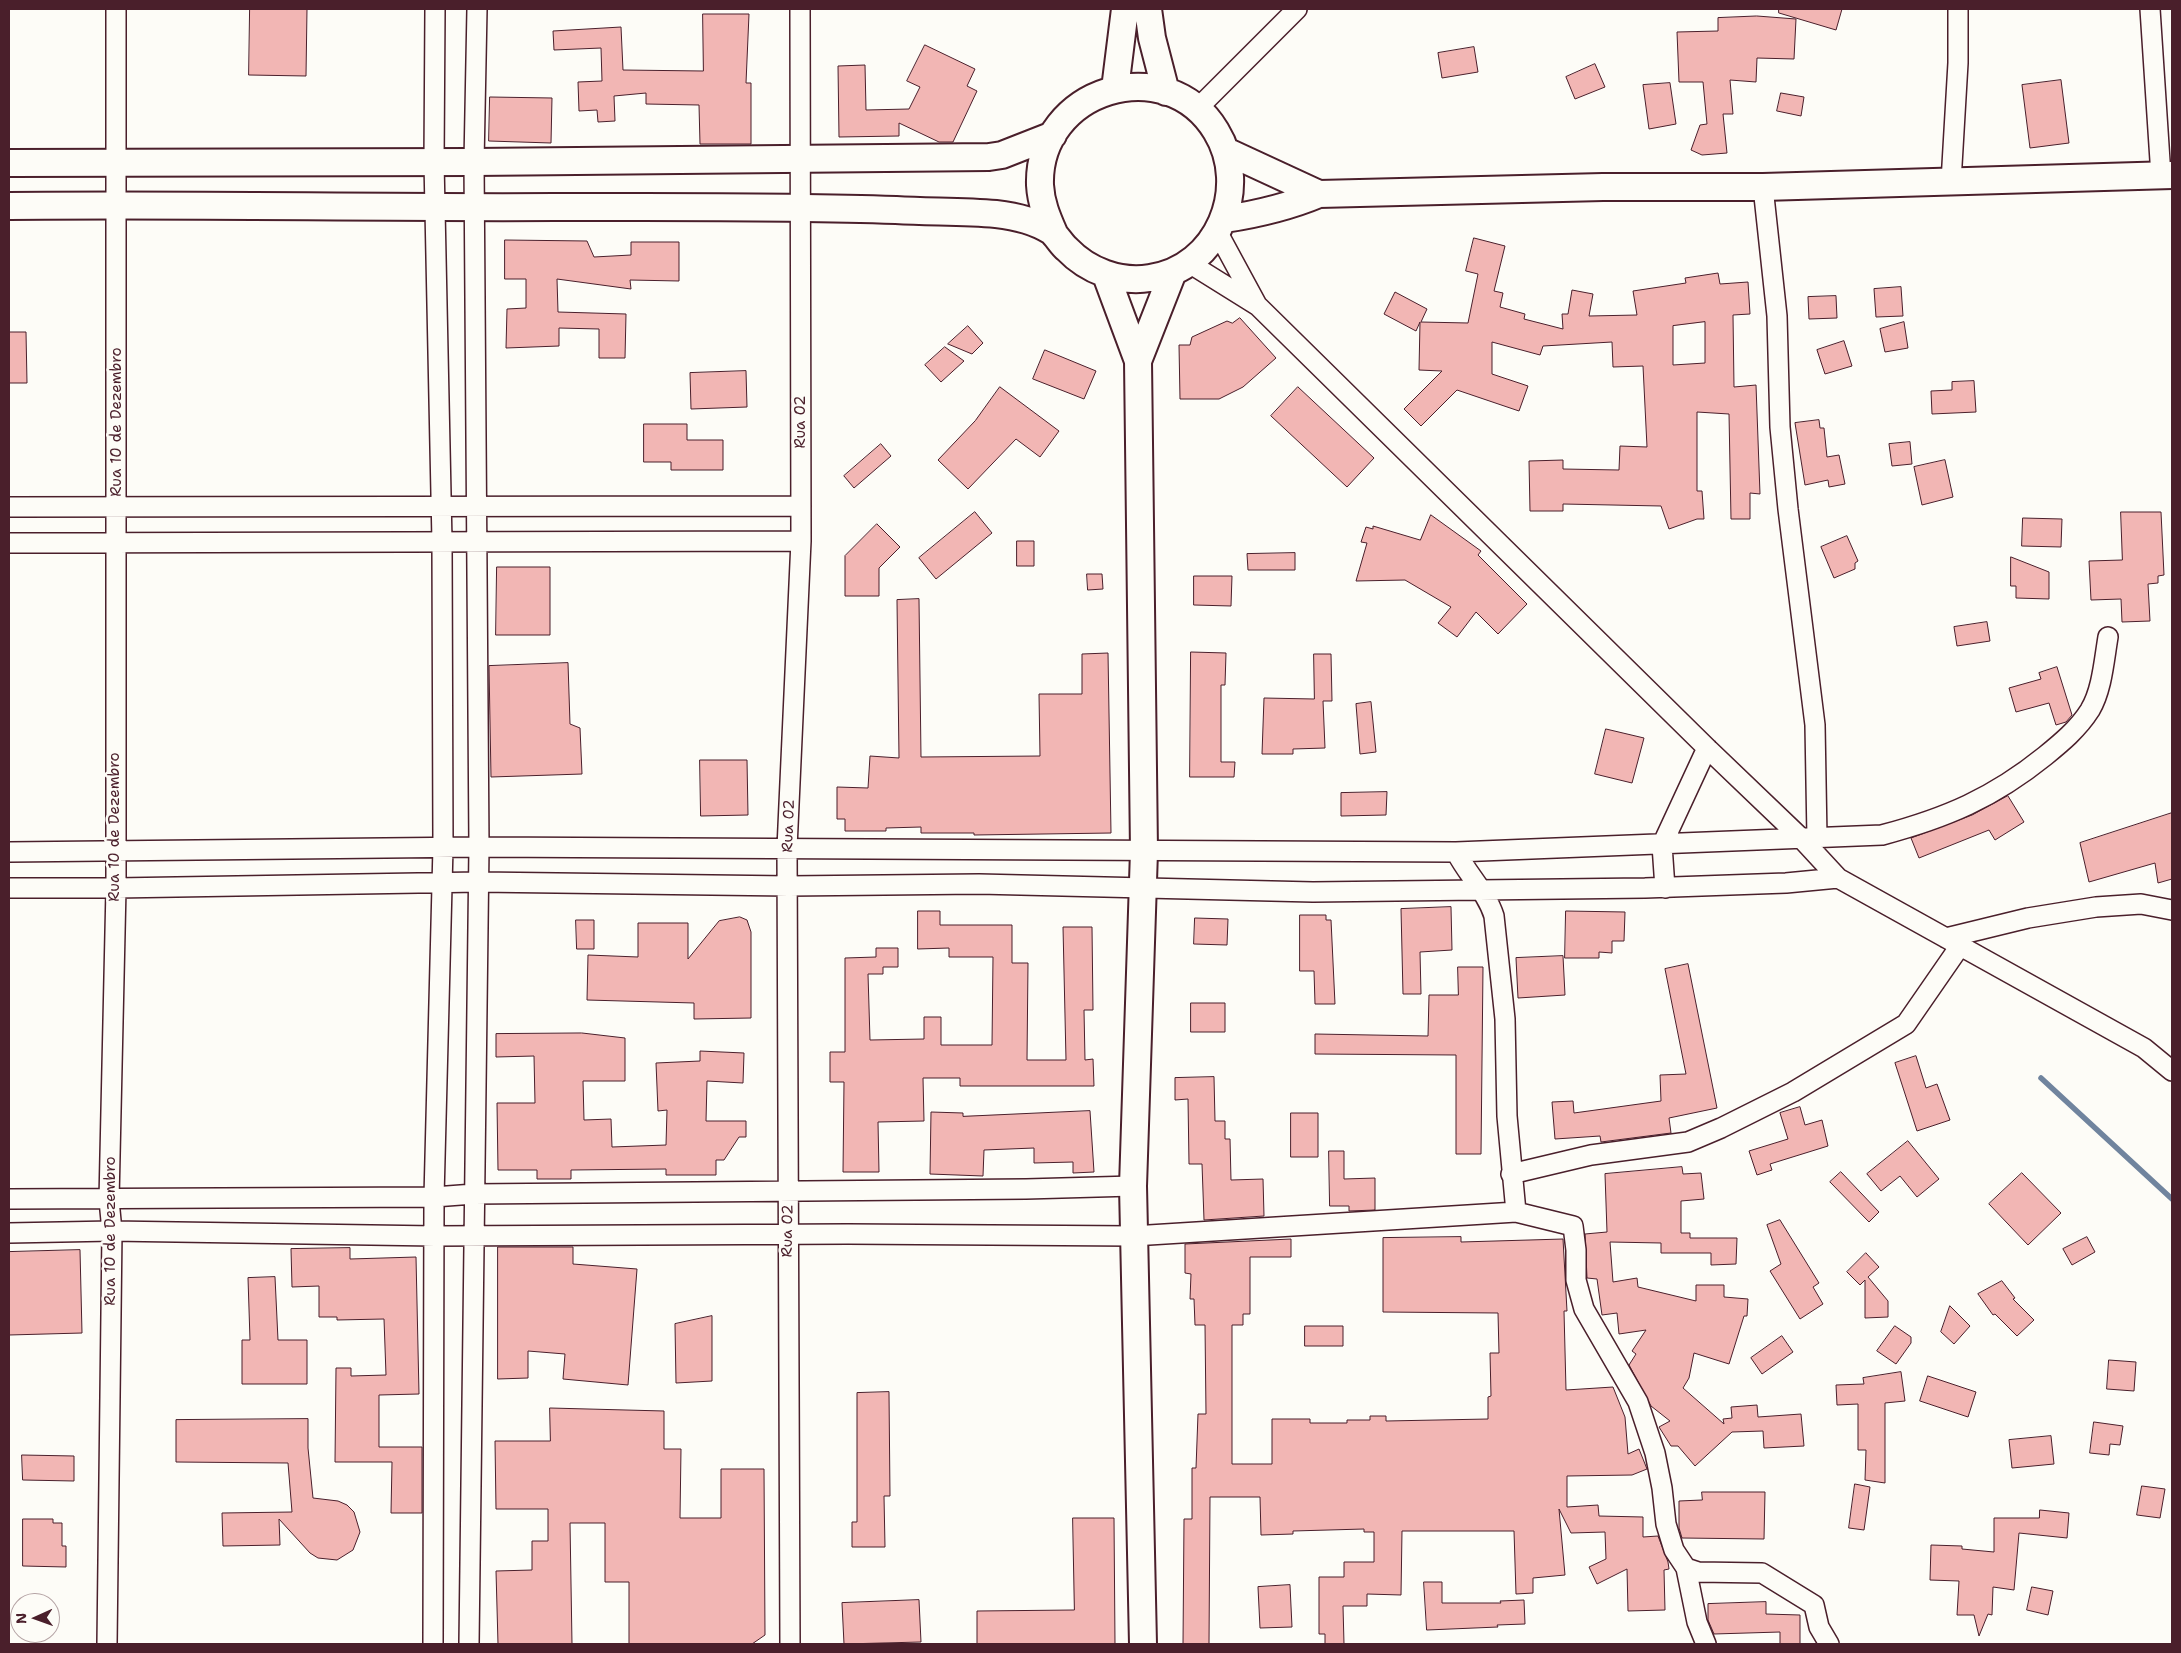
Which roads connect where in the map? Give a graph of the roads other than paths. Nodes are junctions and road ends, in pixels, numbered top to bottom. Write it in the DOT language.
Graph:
graph roads {
  1 [pos="116,9"];
  2 [pos="435,9"];
  3 [pos="477,9"];
  4 [pos="800,9"];
  5 [pos="1125,9"];
  6 [pos="1148,9"];
  7 [pos="1297,9"];
  8 [pos="1958,9"];
  9 [pos="2150,9"];
  10 [pos="1115,89"];
  11 [pos="1166,92"];
  12 [pos="1197,109"];
  13 [pos="2164,117"];
  14 [pos="1053,135"];
  15 [pos="1226,151"];
  16 [pos="800,159"];
  17 [pos="116,161"];
  18 [pos="9,162"];
  19 [pos="434,162"];
  20 [pos="474,162"];
  21 [pos="2166,175"];
  22 [pos="1951,182"];
  23 [pos="1763,186"];
  24 [pos="1318,194"];
  25 [pos="118,205"];
  26 [pos="9,206"];
  27 [pos="800,206"];
  28 [pos="474,208"];
  29 [pos="435,209"];
  30 [pos="1222,226"];
  31 [pos="1054,233"];
  32 [pos="1181,268"];
  33 [pos="1106,275"];
  34 [pos="1258,306"];
  35 [pos="1138,361"];
  36 [pos="441,506"];
  37 [pos="478,506"];
  38 [pos="801,506"];
  39 [pos="9,507"];
  40 [pos="117,507"];
  41 [pos="478,541"];
  42 [pos="801,541"];
  43 [pos="442,542"];
  44 [pos="9,543"];
  45 [pos="116,543"];
  46 [pos="2108,637"];
  47 [pos="1707,748"];
  48 [pos="1809,838"];
  49 [pos="1662,845"];
  50 [pos="443,847"];
  51 [pos="479,847"];
  52 [pos="787,848"];
  53 [pos="1144,850"];
  54 [pos="9,852"];
  55 [pos="116,852"];
  56 [pos="1456,852"];
  57 [pos="1838,878"];
  58 [pos="479,882"];
  59 [pos="443,883"];
  60 [pos="789,886"];
  61 [pos="9,888"];
  62 [pos="116,888"];
  63 [pos="1665,888"];
  64 [pos="1143,889"];
  65 [pos="1482,891"];
  66 [pos="2172,910"];
  67 [pos="1953,942"];
  68 [pos="2172,1071"];
  69 [pos="1511,1174"];
  70 [pos="1132,1186"];
  71 [pos="789,1192"];
  72 [pos="474,1194"];
  73 [pos="434,1197"];
  74 [pos="9,1199"];
  75 [pos="109,1200"];
  76 [pos="1516,1212"];
  77 [pos="112,1231"];
  78 [pos="9,1233"];
  79 [pos="788,1234"];
  80 [pos="435,1236"];
  81 [pos="474,1236"];
  82 [pos="1133,1236"];
  83 [pos="1686,1568"];
  84 [pos="108,1644"];
  85 [pos="433,1644"];
  86 [pos="470,1644"];
  87 [pos="790,1644"];
  88 [pos="1143,1644"];
  89 [pos="1706,1644"];
  90 [pos="1829,1644"];
  1 -- 17 [label="street, Rua 10 de Dezembro"];
  2 -- 19 [label="street"];
  3 -- 20 [label="street"];
  4 -- 16 [label="street, Rua 02"];
  5 -- 10 [label="main road"];
  6 -- 11 [label="main road"];
  7 -- 12 [label="street"];
  8 -- 22 [label="street"];
  9 -- 13 [label="street"];
  10 -- 11 [label="main road"];
  10 -- 14 [label="main road"];
  11 -- 12 [label="main road"];
  12 -- 15 [label="main road"];
  13 -- 21 [label="street"];
  14 -- 16 [label="main road"];
  14 -- 31 [label="main road"];
  15 -- 24 [label="main road"];
  15 -- 30 [label="main road"];
  16 -- 20 [label="main road"];
  16 -- 27 [label="street, Rua 02"];
  17 -- 18 [label="main road"];
  17 -- 19 [label="main road"];
  17 -- 25 [label="street, Rua 10 de Dezembro"];
  19 -- 20 [label="main road"];
  19 -- 29 [label="street"];
  20 -- 28 [label="street"];
  21 -- 22 [label="main road"];
  22 -- 23 [label="main road"];
  23 -- 24 [label="main road"];
  23 -- 48 [label="street"];
  24 -- 30 [label="main road"];
  25 -- 26 [label="main road"];
  25 -- 29 [label="main road"];
  25 -- 40 [label="street, Rua 10 de Dezembro"];
  27 -- 28 [label="main road"];
  27 -- 31 [label="main road"];
  27 -- 38 [label="street, Rua 02"];
  28 -- 29 [label="main road"];
  28 -- 37 [label="street"];
  29 -- 36 [label="street"];
  30 -- 32 [label="main road"];
  30 -- 34 [label="street"];
  31 -- 33 [label="main road"];
  32 -- 33 [label="main road"];
  32 -- 34 [label="street"];
  32 -- 35 [label="main road"];
  33 -- 35 [label="main road"];
  34 -- 47 [label="street"];
  35 -- 53 [label="main road"];
  36 -- 37 [label="street"];
  36 -- 40 [label="street"];
  36 -- 43 [label="street"];
  37 -- 38 [label="street"];
  37 -- 41 [label="street"];
  38 -- 42 [label="street, Rua 02"];
  39 -- 40 [label="street"];
  40 -- 45 [label="street, Rua 10 de Dezembro"];
  41 -- 42 [label="street"];
  41 -- 43 [label="street"];
  41 -- 51 [label="street"];
  42 -- 52 [label="street, Rua 02"];
  43 -- 45 [label="street"];
  43 -- 50 [label="street"];
  44 -- 45 [label="street"];
  45 -- 55 [label="street, Rua 10 de Dezembro"];
  46 -- 48 [label="street"];
  47 -- 48 [label="street"];
  47 -- 49 [label="street"];
  48 -- 49 [label="street"];
  48 -- 57 [label="street"];
  49 -- 56 [label="street"];
  49 -- 63 [label="street"];
  50 -- 51 [label="street"];
  50 -- 55 [label="street"];
  50 -- 59 [label="street"];
  51 -- 52 [label="street"];
  51 -- 58 [label="street"];
  52 -- 53 [label="street"];
  52 -- 60 [label="street, Rua 02"];
  53 -- 56 [label="street"];
  53 -- 64 [label="main road"];
  54 -- 55 [label="street"];
  55 -- 62 [label="street, Rua 10 de Dezembro"];
  56 -- 65 [label="street"];
  57 -- 63 [label="street"];
  57 -- 67 [label="street"];
  58 -- 59 [label="street"];
  58 -- 60 [label="street"];
  58 -- 72 [label="street"];
  59 -- 62 [label="street"];
  59 -- 73 [label="street"];
  60 -- 64 [label="street"];
  60 -- 71 [label="street, Rua 02"];
  61 -- 62 [label="street"];
  62 -- 75 [label="street, Rua 10 de Dezembro"];
  63 -- 65 [label="street"];
  64 -- 65 [label="street"];
  64 -- 70 [label="main road"];
  65 -- 69 [label="street"];
  66 -- 67 [label="street"];
  67 -- 68 [label="street"];
  67 -- 69 [label="street"];
  69 -- 76 [label="street"];
  70 -- 71 [label="street"];
  70 -- 82 [label="main road"];
  71 -- 72 [label="street"];
  71 -- 79 [label="street, Rua 02"];
  72 -- 73 [label="street"];
  72 -- 81 [label="street"];
  73 -- 75 [label="street"];
  73 -- 80 [label="street"];
  74 -- 75 [label="street"];
  75 -- 77 [label="street, Rua 10 de Dezembro"];
  76 -- 82 [label="street"];
  76 -- 83 [label="street"];
  77 -- 78 [label="street"];
  77 -- 80 [label="street"];
  77 -- 84 [label="street, Rua 10 de Dezembro"];
  79 -- 81 [label="street"];
  79 -- 82 [label="street"];
  79 -- 87 [label="street, Rua 02"];
  80 -- 81 [label="street"];
  80 -- 85 [label="street"];
  81 -- 86 [label="street"];
  82 -- 88 [label="main road"];
  83 -- 89 [label="street"];
  83 -- 90 [label="street"];
}
